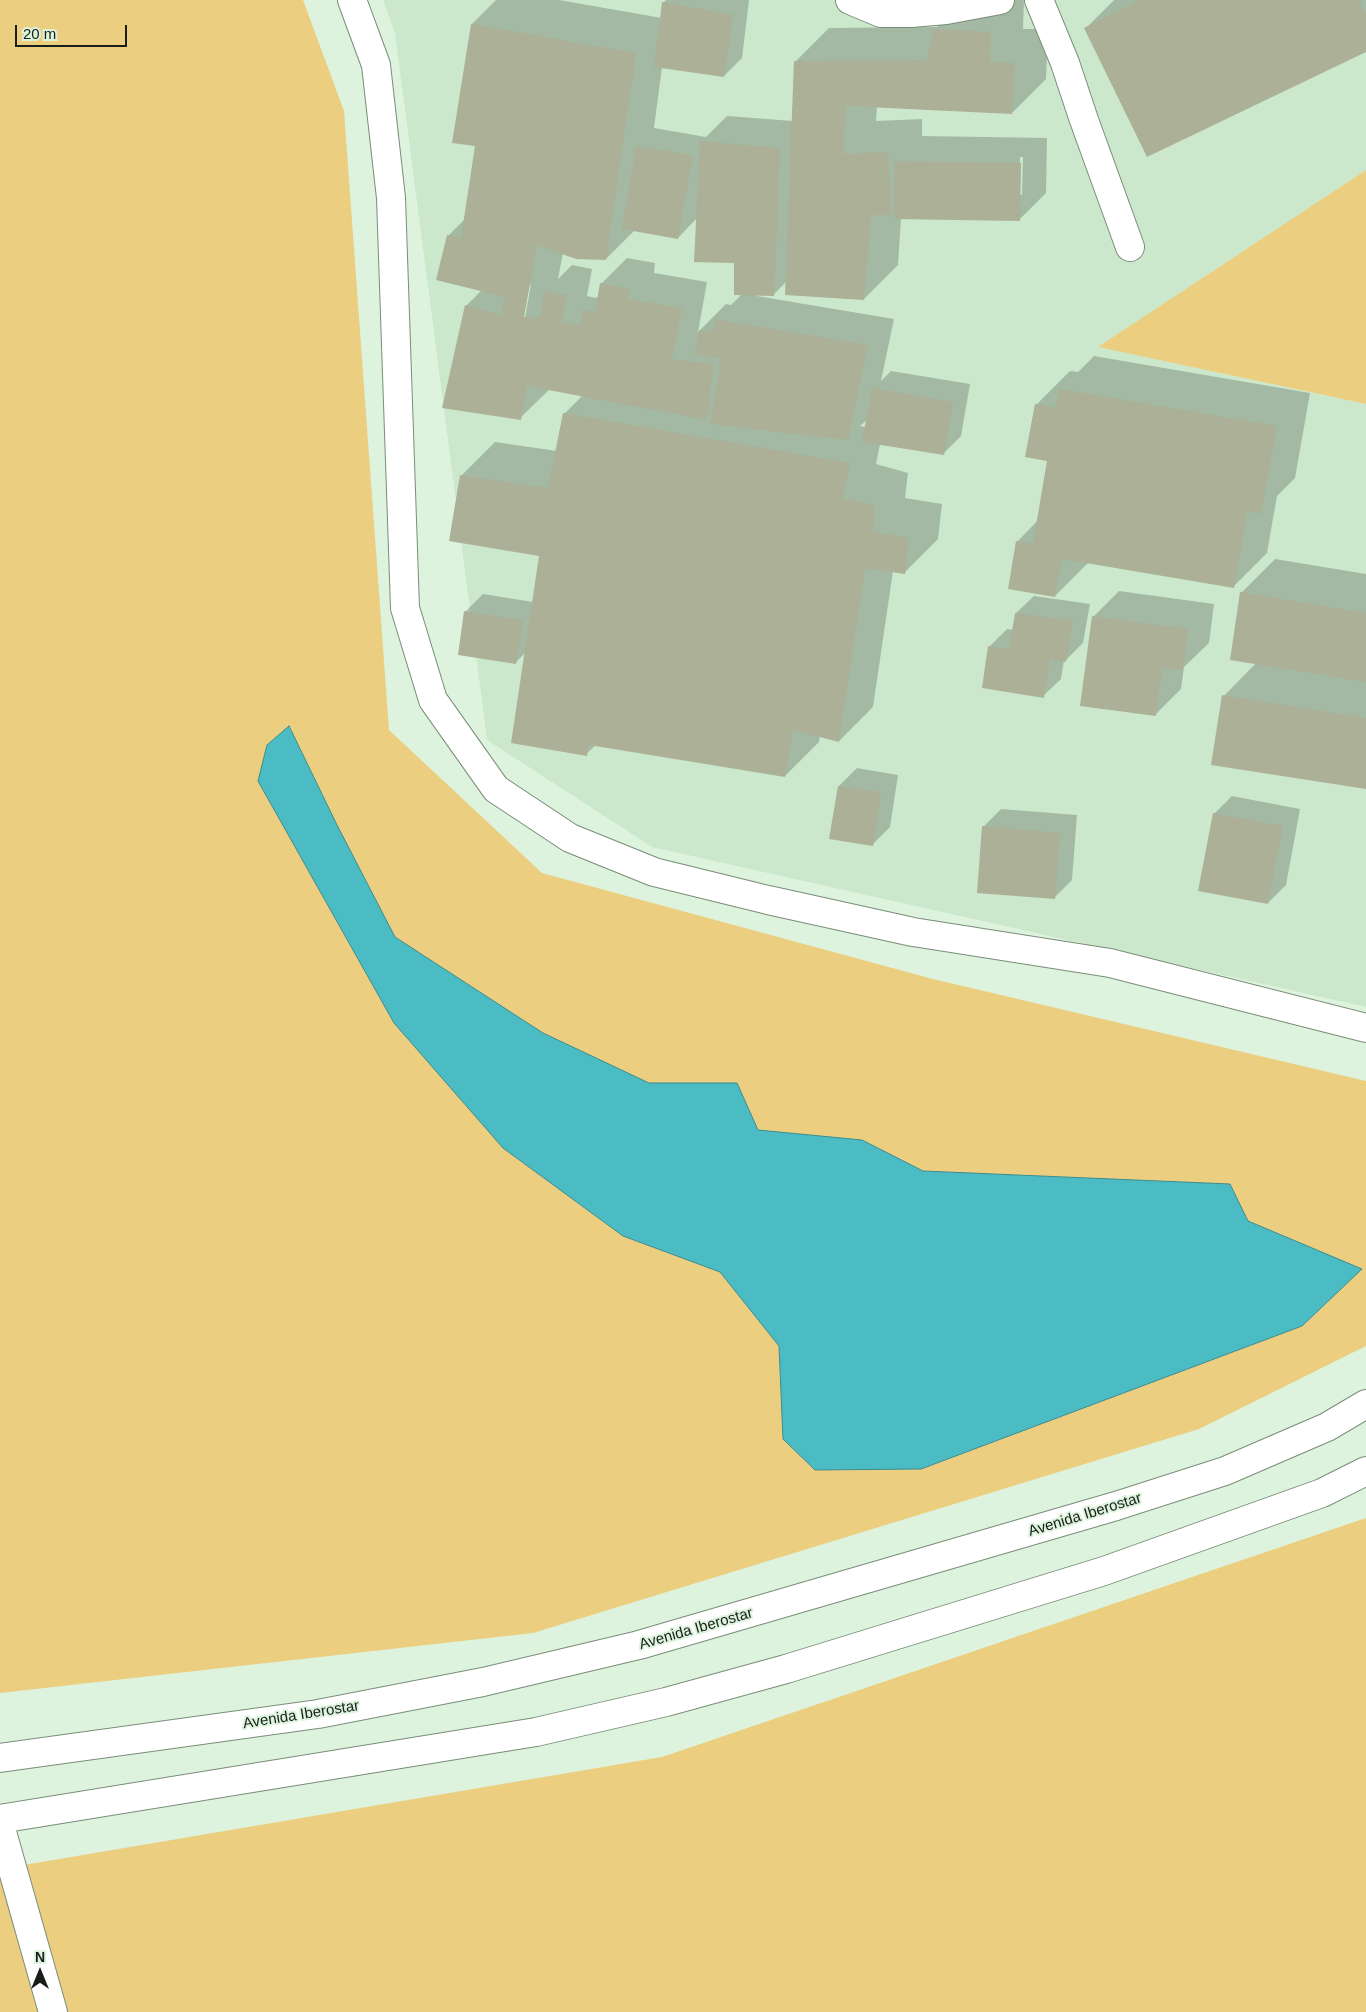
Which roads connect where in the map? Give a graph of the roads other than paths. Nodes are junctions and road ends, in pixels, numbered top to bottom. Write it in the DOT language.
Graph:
graph roads {
  1 [pos="352,0"];
  2 [pos="850,0"];
  3 [pos="1000,0"];
  4 [pos="1039,0"];
  5 [pos="1130,247"];
  6 [pos="1366,1028"];
  7 [pos="1366,1404"];
  8 [pos="1366,1471"];
  9 [pos="0,1758"];
  10 [pos="0,1820"];
  11 [pos="0,1825"];
  12 [pos="53,2012"];
  1 -- 6 [label="street"];
  2 -- 3 [label="street"];
  4 -- 5 [label="street"];
  7 -- 9 [label="street, Avenida Iberostar"];
  8 -- 10 [label="street"];
  11 -- 12 [label="street"];
}
